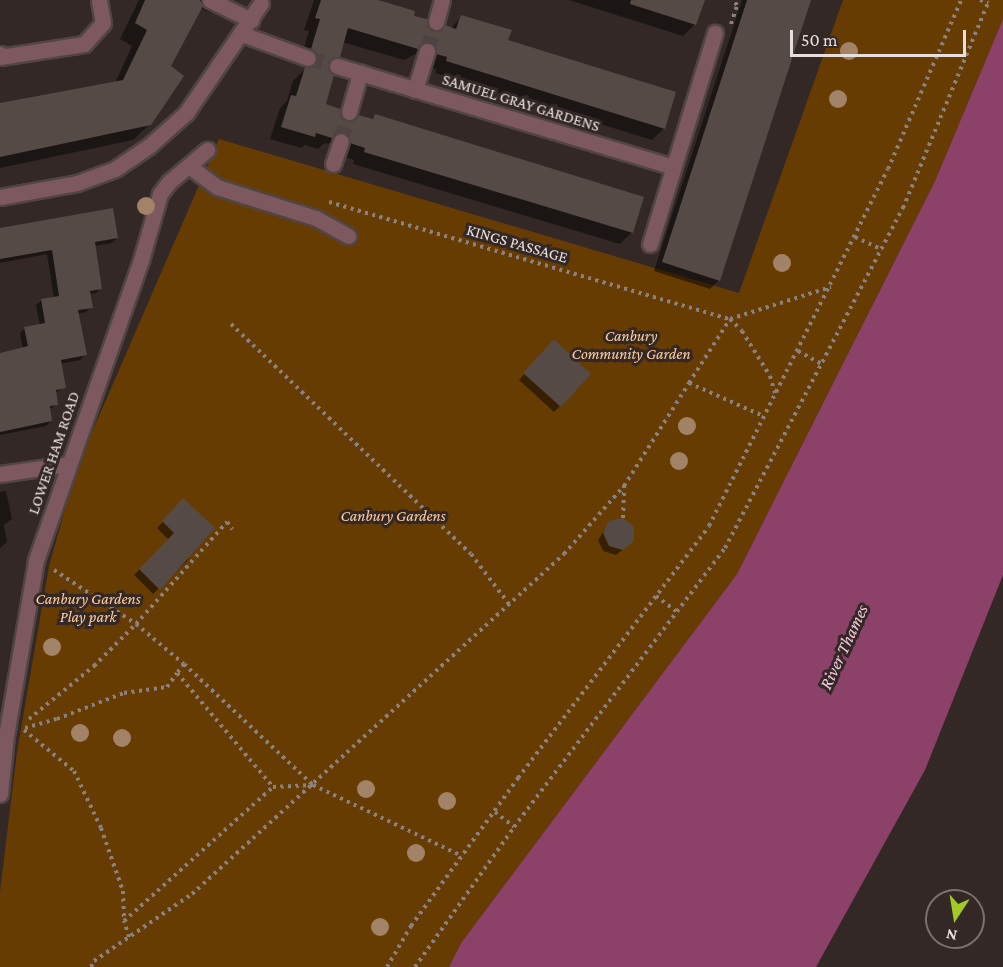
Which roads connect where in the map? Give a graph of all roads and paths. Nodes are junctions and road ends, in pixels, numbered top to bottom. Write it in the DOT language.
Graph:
graph roads {
  1 [pos="99,0"];
  2 [pos="210,0"];
  3 [pos="442,0"];
  4 [pos="961,0"];
  5 [pos="980,0"];
  6 [pos="989,2"];
  7 [pos="261,3"];
  8 [pos="251,20"];
  9 [pos="436,22"];
  10 [pos="715,33"];
  11 [pos="242,34"];
  12 [pos="427,51"];
  13 [pos="0,54"];
  14 [pos="308,58"];
  15 [pos="337,66"];
  16 [pos="360,73"];
  17 [pos="415,90"];
  18 [pos="349,112"];
  19 [pos="341,141"];
  20 [pos="207,150"];
  21 [pos="333,165"];
  22 [pos="189,166"];
  23 [pos="673,167"];
  24 [pos="0,197"];
  25 [pos="325,201"];
  26 [pos="348,236"];
  27 [pos="855,237"];
  28 [pos="650,244"];
  29 [pos="881,249"];
  30 [pos="831,287"];
  31 [pos="730,319"];
  32 [pos="231,324"];
  33 [pos="798,351"];
  34 [pos="821,364"];
  35 [pos="689,383"];
  36 [pos="775,393"];
  37 [pos="763,416"];
  38 [pos="68,464"];
  39 [pos="0,474"];
  40 [pos="624,486"];
  41 [pos="623,518"];
  42 [pos="232,529"];
  43 [pos="36,560"];
  44 [pos="656,596"];
  45 [pos="509,604"];
  46 [pos="677,612"];
  47 [pos="136,624"];
  48 [pos="184,664"];
  49 [pos="177,673"];
  50 [pos="9,731"];
  51 [pos="314,785"];
  52 [pos="273,787"];
  53 [pos="0,794"];
  54 [pos="495,812"];
  55 [pos="514,827"];
  56 [pos="462,856"];
  57 [pos="124,921"];
  58 [pos="129,937"];
  59 [pos="91,967"];
  60 [pos="387,967"];
  61 [pos="415,967"];
  1 -- 13 [label="street"];
  2 -- 8 [label="street"];
  3 -- 9 [label="street"];
  4 -- 27 [label="path"];
  5 -- 6 [label="path"];
  6 -- 29 [label="path"];
  7 -- 8 [label="street"];
  8 -- 11 [label="street"];
  10 -- 23 [label="street"];
  11 -- 14 [label="street"];
  11 -- 24 [label="street"];
  12 -- 17 [label="street"];
  15 -- 16 [label="street, SAMUEL GRAY GARDENS"];
  16 -- 17 [label="street, SAMUEL GRAY GARDENS"];
  16 -- 18 [label="street"];
  17 -- 23 [label="street, SAMUEL GRAY GARDENS"];
  19 -- 21 [label="street"];
  20 -- 22 [label="street, LOWER HAM ROAD"];
  22 -- 26 [label="street"];
  22 -- 38 [label="street, LOWER HAM ROAD"];
  23 -- 28 [label="street"];
  25 -- 31 [label="path, KINGS PASSAGE"];
  27 -- 29 [label="path"];
  27 -- 30 [label="path"];
  29 -- 34 [label="path"];
  30 -- 31 [label="path"];
  30 -- 33 [label="path"];
  31 -- 35 [label="path"];
  31 -- 36 [label="path"];
  32 -- 45 [label="path"];
  33 -- 34 [label="path"];
  33 -- 36 [label="path"];
  34 -- 46 [label="path"];
  35 -- 37 [label="path"];
  35 -- 40 [label="path"];
  36 -- 37 [label="path"];
  37 -- 44 [label="path"];
  38 -- 39 [label="street"];
  38 -- 43 [label="street, LOWER HAM ROAD"];
  40 -- 41 [label="path"];
  40 -- 45 [label="path"];
  42 -- 47 [label="path"];
  43 -- 47 [label="path"];
  43 -- 50 [label="street, LOWER HAM ROAD"];
  44 -- 46 [label="path"];
  44 -- 54 [label="path"];
  45 -- 51 [label="path"];
  46 -- 55 [label="path"];
  47 -- 48 [label="path"];
  47 -- 50 [label="path"];
  48 -- 49 [label="path"];
  48 -- 51 [label="path"];
  49 -- 50 [label="path"];
  49 -- 52 [label="path"];
  50 -- 53 [label="street, LOWER HAM ROAD"];
  50 -- 57 [label="path"];
  51 -- 52 [label="path"];
  51 -- 56 [label="path"];
  51 -- 58 [label="path"];
  52 -- 57 [label="path"];
  54 -- 55 [label="path"];
  54 -- 56 [label="path"];
  55 -- 61 [label="path"];
  56 -- 60 [label="path"];
  57 -- 58 [label="path"];
  58 -- 59 [label="path"];
}
